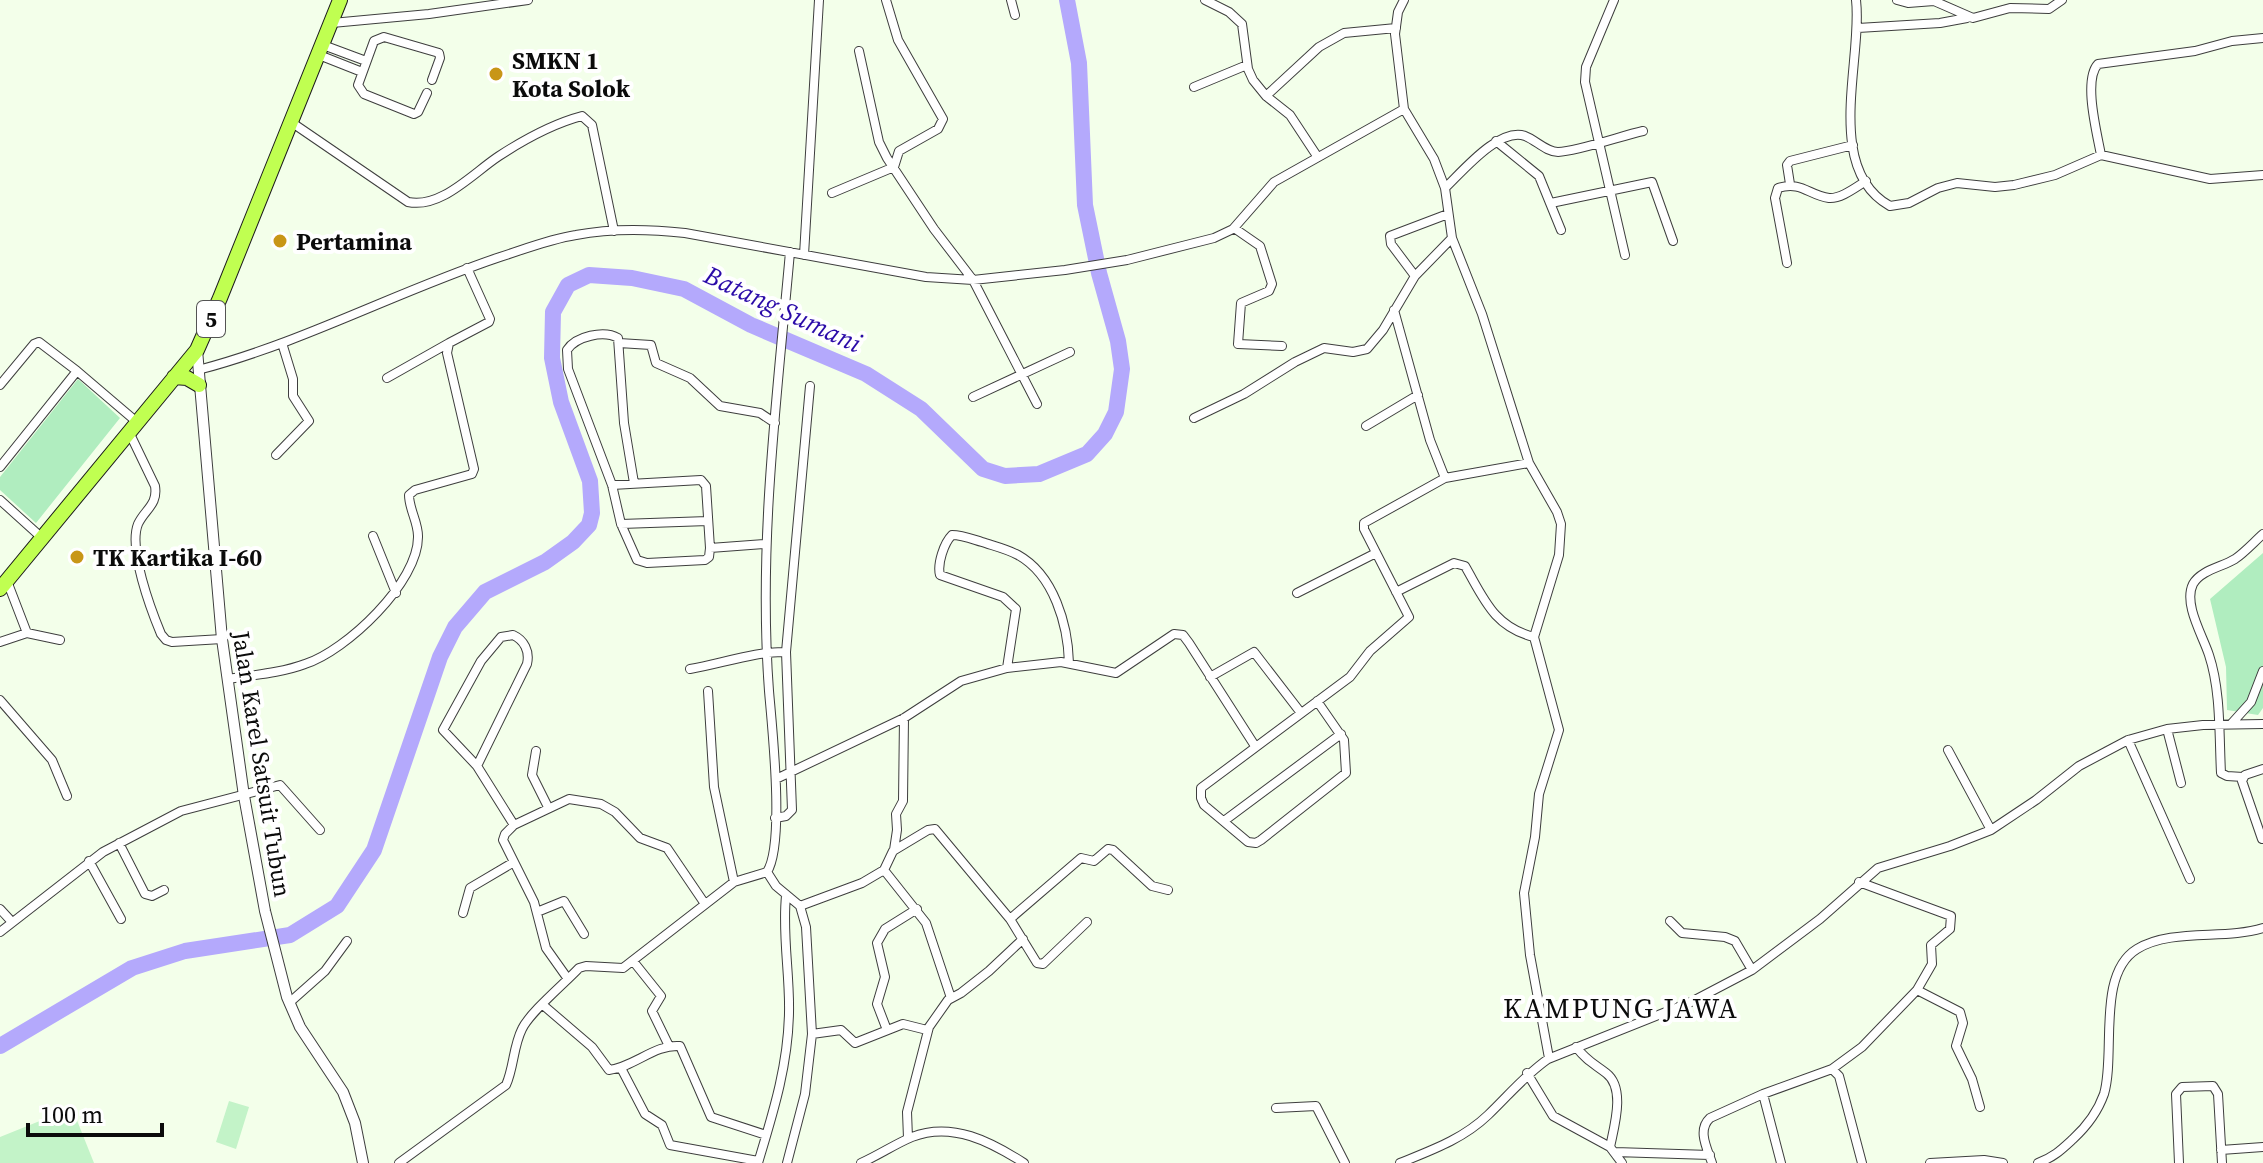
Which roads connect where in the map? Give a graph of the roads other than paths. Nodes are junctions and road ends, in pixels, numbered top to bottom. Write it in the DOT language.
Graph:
graph roads {
  1 [pos="340,0"];
  2 [pos="526,0"];
  3 [pos="819,0"];
  4 [pos="886,0"];
  5 [pos="1011,0"];
  6 [pos="1205,0"];
  7 [pos="1404,0"];
  8 [pos="1614,0"];
  9 [pos="1856,0"];
  10 [pos="1897,0"];
  11 [pos="2062,0"];
  12 [pos="1015,15"];
  13 [pos="1968,17"];
  14 [pos="332,23"];
  15 [pos="1396,28"];
  16 [pos="1858,28"];
  17 [pos="2263,38"];
  18 [pos="321,50"];
  19 [pos="859,51"];
  20 [pos="366,61"];
  21 [pos="1247,65"];
  22 [pos="362,72"];
  23 [pos="432,80"];
  24 [pos="1194,87"];
  25 [pos="427,93"];
  26 [pos="1266,96"];
  27 [pos="1404,109"];
  28 [pos="291,122"];
  29 [pos="1643,131"];
  30 [pos="1496,141"];
  31 [pos="1599,142"];
  32 [pos="1853,145"];
  33 [pos="2101,155"];
  34 [pos="1317,156"];
  35 [pos="894,167"];
  36 [pos="2263,175"];
  37 [pos="1866,181"];
  38 [pos="1790,184"];
  39 [pos="1445,188"];
  40 [pos="1610,190"];
  41 [pos="832,193"];
  42 [pos="1551,203"];
  43 [pos="1448,214"];
  44 [pos="1234,228"];
  45 [pos="1561,230"];
  46 [pos="614,231"];
  47 [pos="1452,238"];
  48 [pos="1673,241"];
  49 [pos="790,252"];
  50 [pos="804,255"];
  51 [pos="1625,255"];
  52 [pos="1787,263"];
  53 [pos="467,268"];
  54 [pos="1415,276"];
  55 [pos="973,280"];
  56 [pos="1394,310"];
  57 [pos="282,343"];
  58 [pos="449,343"];
  59 [pos="619,343"];
  60 [pos="1282,346"];
  61 [pos="197,350"];
  62 [pos="1070,352"];
  63 [pos="77,371"];
  64 [pos="1020,375"];
  65 [pos="174,377"];
  66 [pos="198,378"];
  67 [pos="387,378"];
  68 [pos="0,385"];
  69 [pos="810,386"];
  70 [pos="1418,395"];
  71 [pos="973,397"];
  72 [pos="1037,404"];
  73 [pos="1194,418"];
  74 [pos="775,423"];
  75 [pos="1366,426"];
  76 [pos="134,428"];
  77 [pos="276,455"];
  78 [pos="1529,463"];
  79 [pos="0,467"];
  80 [pos="1445,478"];
  81 [pos="634,483"];
  82 [pos="612,485"];
  83 [pos="0,500"];
  84 [pos="708,521"];
  85 [pos="621,524"];
  86 [pos="2263,534"];
  87 [pos="373,536"];
  88 [pos="41,537"];
  89 [pos="765,544"];
  90 [pos="710,548"];
  91 [pos="1376,553"];
  92 [pos="3,585"];
  93 [pos="1396,592"];
  94 [pos="396,593"];
  95 [pos="1297,593"];
  96 [pos="27,633"];
  97 [pos="1534,637"];
  98 [pos="222,639"];
  99 [pos="60,640"];
  100 [pos="0,642"];
  101 [pos="766,652"];
  102 [pos="786,652"];
  103 [pos="1069,663"];
  104 [pos="1007,668"];
  105 [pos="690,669"];
  106 [pos="2263,671"];
  107 [pos="1210,677"];
  108 [pos="227,679"];
  109 [pos="708,691"];
  110 [pos="0,700"];
  111 [pos="1317,701"];
  112 [pos="1301,713"];
  113 [pos="904,718"];
  114 [pos="2232,723"];
  115 [pos="2263,724"];
  116 [pos="2218,725"];
  117 [pos="2167,729"];
  118 [pos="1341,734"];
  119 [pos="2128,740"];
  120 [pos="1255,746"];
  121 [pos="1948,750"];
  122 [pos="536,751"];
  123 [pos="477,766"];
  124 [pos="2263,769"];
  125 [pos="791,774"];
  126 [pos="2243,777"];
  127 [pos="776,779"];
  128 [pos="2181,783"];
  129 [pos="67,796"];
  130 [pos="244,796"];
  131 [pos="548,807"];
  132 [pos="775,818"];
  133 [pos="1224,821"];
  134 [pos="514,825"];
  135 [pos="320,830"];
  136 [pos="1991,830"];
  137 [pos="2262,839"];
  138 [pos="119,843"];
  139 [pos="893,851"];
  140 [pos="89,861"];
  141 [pos="514,862"];
  142 [pos="884,870"];
  143 [pos="767,872"];
  144 [pos="2190,879"];
  145 [pos="734,882"];
  146 [pos="1859,882"];
  147 [pos="164,890"];
  148 [pos="1168,890"];
  149 [pos="786,896"];
  150 [pos="705,904"];
  151 [pos="800,906"];
  152 [pos="0,909"];
  153 [pos="917,909"];
  154 [pos="537,912"];
  155 [pos="463,913"];
  156 [pos="121,919"];
  157 [pos="1010,919"];
  158 [pos="1670,921"];
  159 [pos="12,922"];
  160 [pos="1087,922"];
  161 [pos="2263,928"];
  162 [pos="0,932"];
  163 [pos="584,934"];
  164 [pos="1023,939"];
  165 [pos="347,941"];
  166 [pos="633,961"];
  167 [pos="1752,970"];
  168 [pos="568,979"];
  169 [pos="1917,990"];
  170 [pos="951,998"];
  171 [pos="289,1003"];
  172 [pos="543,1005"];
  173 [pos="887,1030"];
  174 [pos="927,1030"];
  175 [pos="812,1034"];
  176 [pos="669,1046"];
  177 [pos="1576,1047"];
  178 [pos="1549,1058"];
  179 [pos="621,1068"];
  180 [pos="1832,1069"];
  181 [pos="1527,1073"];
  182 [pos="1763,1094"];
  183 [pos="1980,1107"];
  184 [pos="1276,1108"];
  185 [pos="766,1135"];
  186 [pos="908,1138"];
  187 [pos="2263,1147"];
  188 [pos="1612,1150"];
  189 [pos="2221,1150"];
  190 [pos="2263,1154"];
  191 [pos="1711,1159"];
  192 [pos="758,1162"];
  193 [pos="363,1163"];
  194 [pos="399,1163"];
  195 [pos="787,1163"];
  196 [pos="861,1163"];
  197 [pos="1024,1163"];
  198 [pos="1345,1163"];
  199 [pos="1400,1163"];
  200 [pos="1622,1163"];
  201 [pos="1781,1163"];
  202 [pos="1862,1163"];
  203 [pos="1930,1163"];
  204 [pos="2003,1163"];
  205 [pos="2038,1163"];
  206 [pos="2179,1163"];
  207 [pos="2222,1163"];
  1 -- 14 [label="highway, 5"];
  2 -- 14 [label="street"];
  3 -- 50 [label="street"];
  4 -- 35 [label="street"];
  5 -- 12 [label="street"];
  6 -- 21 [label="street"];
  7 -- 15 [label="street"];
  8 -- 31 [label="street"];
  9 -- 16 [label="street"];
  10 -- 13 [label="street"];
  11 -- 13 [label="street"];
  13 -- 16 [label="street"];
  14 -- 18 [label="highway, 5"];
  15 -- 26 [label="street"];
  15 -- 27 [label="street"];
  16 -- 32 [label="street"];
  17 -- 33 [label="street"];
  18 -- 20 [label="street"];
  18 -- 22 [label="street"];
  18 -- 28 [label="highway, 5"];
  19 -- 35 [label="street"];
  20 -- 22 [label="street"];
  20 -- 23 [label="street"];
  21 -- 24 [label="street"];
  21 -- 26 [label="street"];
  22 -- 25 [label="street"];
  26 -- 34 [label="street"];
  27 -- 34 [label="street"];
  27 -- 39 [label="street"];
  28 -- 46 [label="street"];
  28 -- 61 [label="highway, 5"];
  29 -- 31 [label="street"];
  30 -- 31 [label="street"];
  30 -- 39 [label="street"];
  30 -- 42 [label="street"];
  31 -- 40 [label="street"];
  32 -- 37 [label="street"];
  32 -- 38 [label="street"];
  33 -- 36 [label="street"];
  33 -- 37 [label="street"];
  34 -- 44 [label="street"];
  35 -- 41 [label="street"];
  35 -- 55 [label="street"];
  37 -- 38 [label="street"];
  38 -- 52 [label="street"];
  39 -- 43 [label="street"];
  40 -- 42 [label="street"];
  40 -- 48 [label="street"];
  40 -- 51 [label="street"];
  42 -- 45 [label="street"];
  43 -- 47 [label="street"];
  43 -- 54 [label="street"];
  44 -- 55 [label="street"];
  44 -- 60 [label="street"];
  46 -- 49 [label="street"];
  46 -- 53 [label="street"];
  47 -- 54 [label="street"];
  47 -- 78 [label="street"];
  49 -- 50 [label="street"];
  49 -- 74 [label="street"];
  50 -- 55 [label="street"];
  53 -- 57 [label="street"];
  53 -- 58 [label="street"];
  54 -- 56 [label="street"];
  55 -- 64 [label="street"];
  56 -- 70 [label="street"];
  56 -- 73 [label="street"];
  57 -- 66 [label="street"];
  57 -- 77 [label="street"];
  58 -- 67 [label="street"];
  58 -- 94 [label="street"];
  59 -- 74 [label="street"];
  59 -- 81 [label="street"];
  59 -- 82 [label="street"];
  61 -- 65 [label="highway, 5"];
  61 -- 66 [label="street, Jalan Karel Satsuit Tubun"];
  62 -- 64 [label="street"];
  63 -- 68 [label="street"];
  63 -- 76 [label="street"];
  63 -- 79 [label="street"];
  64 -- 71 [label="street"];
  64 -- 72 [label="street"];
  65 -- 66 [label="highway"];
  65 -- 76 [label="highway, 5"];
  66 -- 98 [label="street, Jalan Karel Satsuit Tubun"];
  69 -- 102 [label="street"];
  70 -- 75 [label="street"];
  70 -- 80 [label="street"];
  74 -- 89 [label="street"];
  76 -- 88 [label="highway, 5"];
  76 -- 98 [label="street"];
  78 -- 80 [label="street"];
  78 -- 97 [label="street"];
  80 -- 91 [label="street"];
  81 -- 82 [label="street"];
  81 -- 84 [label="street"];
  82 -- 85 [label="street"];
  83 -- 88 [label="street"];
  84 -- 85 [label="street"];
  84 -- 90 [label="street"];
  85 -- 90 [label="street"];
  86 -- 116 [label="street"];
  87 -- 94 [label="street"];
  88 -- 92 [label="highway, 5"];
  89 -- 90 [label="street"];
  89 -- 101 [label="street"];
  91 -- 93 [label="street"];
  91 -- 95 [label="street"];
  92 -- 96 [label="street"];
  93 -- 97 [label="street"];
  93 -- 111 [label="street"];
  94 -- 108 [label="street"];
  96 -- 99 [label="street"];
  96 -- 100 [label="street"];
  97 -- 178 [label="street"];
  98 -- 108 [label="street, Jalan Karel Satsuit Tubun"];
  101 -- 102 [label="street"];
  101 -- 105 [label="street"];
  101 -- 127 [label="street"];
  102 -- 125 [label="street"];
  103 -- 104 [label="street"];
  103 -- 104 [label="street"];
  103 -- 107 [label="street"];
  104 -- 113 [label="street"];
  106 -- 114 [label="street"];
  107 -- 112 [label="street"];
  107 -- 120 [label="street"];
  108 -- 130 [label="street, Jalan Karel Satsuit Tubun"];
  109 -- 145 [label="street"];
  110 -- 129 [label="street"];
  111 -- 112 [label="street"];
  111 -- 118 [label="street"];
  112 -- 120 [label="street"];
  113 -- 125 [label="street"];
  113 -- 139 [label="street"];
  114 -- 115 [label="street"];
  114 -- 116 [label="street"];
  116 -- 117 [label="street"];
  116 -- 126 [label="street"];
  117 -- 119 [label="street"];
  117 -- 128 [label="street"];
  118 -- 133 [label="street"];
  118 -- 133 [label="street"];
  119 -- 136 [label="street"];
  119 -- 144 [label="street"];
  120 -- 133 [label="street"];
  121 -- 136 [label="street"];
  122 -- 131 [label="street"];
  123 -- 123 [label="street"];
  123 -- 134 [label="street"];
  124 -- 126 [label="street"];
  125 -- 127 [label="street"];
  125 -- 132 [label="street"];
  126 -- 137 [label="street"];
  127 -- 132 [label="street"];
  130 -- 135 [label="street"];
  130 -- 138 [label="street"];
  130 -- 171 [label="street, Jalan Karel Satsuit Tubun"];
  131 -- 134 [label="street"];
  131 -- 150 [label="street"];
  132 -- 143 [label="street"];
  134 -- 141 [label="street"];
  136 -- 146 [label="street"];
  138 -- 140 [label="street"];
  138 -- 147 [label="street"];
  139 -- 142 [label="street"];
  139 -- 157 [label="street"];
  140 -- 156 [label="street"];
  140 -- 159 [label="street"];
  141 -- 154 [label="street"];
  141 -- 155 [label="street"];
  142 -- 151 [label="street"];
  142 -- 153 [label="street"];
  143 -- 145 [label="street"];
  143 -- 149 [label="street"];
  145 -- 150 [label="street"];
  146 -- 167 [label="street"];
  146 -- 169 [label="street"];
  148 -- 157 [label="street"];
  149 -- 151 [label="street"];
  149 -- 185 [label="street"];
  150 -- 166 [label="street"];
  151 -- 175 [label="street"];
  152 -- 159 [label="street"];
  153 -- 170 [label="street"];
  153 -- 173 [label="street"];
  154 -- 163 [label="street"];
  154 -- 168 [label="street"];
  157 -- 164 [label="street"];
  158 -- 167 [label="street"];
  159 -- 162 [label="street"];
  160 -- 164 [label="street"];
  161 -- 205 [label="street"];
  164 -- 170 [label="street"];
  165 -- 171 [label="street"];
  166 -- 168 [label="street"];
  166 -- 176 [label="street"];
  167 -- 177 [label="street"];
  168 -- 172 [label="street"];
  169 -- 180 [label="street"];
  169 -- 183 [label="street"];
  170 -- 174 [label="street"];
  171 -- 193 [label="street, Jalan Karel Satsuit Tubun"];
  172 -- 179 [label="street"];
  172 -- 194 [label="street"];
  173 -- 174 [label="street"];
  173 -- 175 [label="street"];
  174 -- 186 [label="street"];
  175 -- 195 [label="street"];
  176 -- 179 [label="street"];
  176 -- 185 [label="street"];
  177 -- 178 [label="street"];
  177 -- 188 [label="street"];
  178 -- 181 [label="street"];
  179 -- 192 [label="street"];
  180 -- 182 [label="street"];
  180 -- 202 [label="street"];
  181 -- 188 [label="street"];
  181 -- 199 [label="street"];
  182 -- 191 [label="street"];
  182 -- 201 [label="street"];
  184 -- 198 [label="street"];
  185 -- 192 [label="street"];
  186 -- 196 [label="street"];
  186 -- 197 [label="street"];
  187 -- 189 [label="street"];
  187 -- 190 [label="street"];
  188 -- 191 [label="street"];
  188 -- 200 [label="street"];
  189 -- 206 [label="street"];
  189 -- 207 [label="street"];
  203 -- 204 [label="street"];
}
